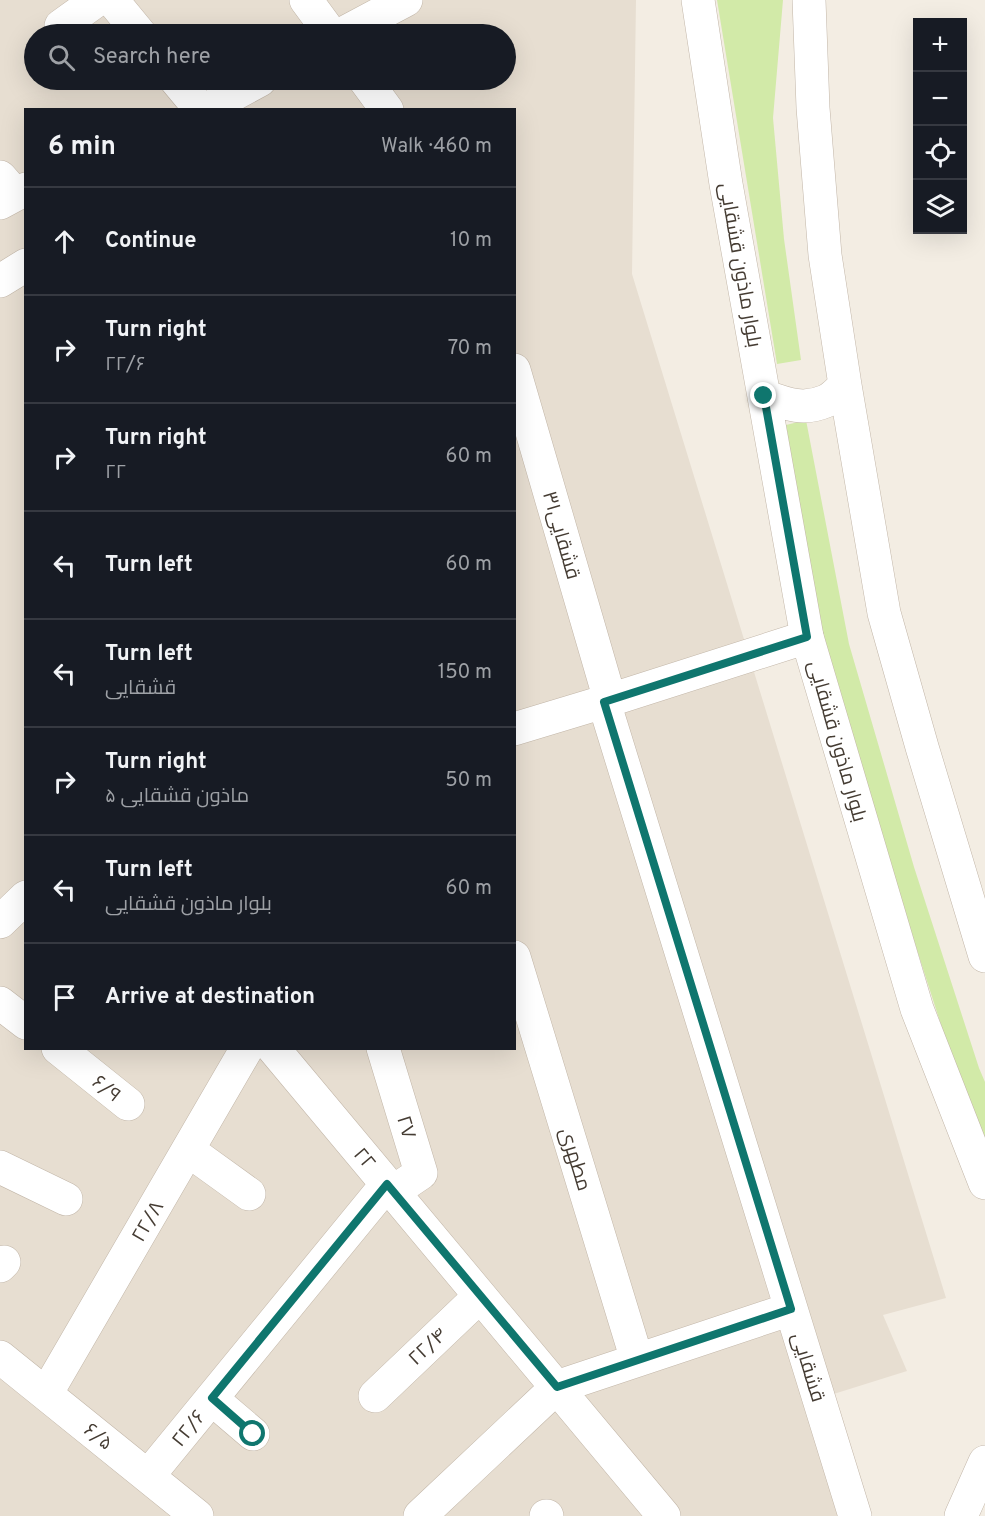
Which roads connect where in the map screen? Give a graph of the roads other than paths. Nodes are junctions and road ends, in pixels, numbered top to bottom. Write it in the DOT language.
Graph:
graph roads {
  1 [pos="97,0"];
  2 [pos="112,0"];
  3 [pos="306,0"];
  4 [pos="406,0"];
  5 [pos="809,0"];
  6 [pos="696,4"];
  7 [pos="64,24"];
  8 [pos="132,24"];
  9 [pos="324,24"];
  10 [pos="361,24"];
  11 [pos="184,90"];
  12 [pos="242,90"];
  13 [pos="372,90"];
  14 [pos="199,108"];
  15 [pos="209,108"];
  16 [pos="386,108"];
  17 [pos="24,266"];
  18 [pos="0,281"];
  19 [pos="516,377"];
  20 [pos="845,385"];
  21 [pos="764,396"];
  22 [pos="807,637"];
  23 [pos="607,701"];
  24 [pos="516,728"];
  25 [pos="24,899"];
  26 [pos="0,922"];
  27 [pos="985,956"];
  28 [pos="516,964"];
  29 [pos="0,1003"];
  30 [pos="24,1021"];
  31 [pos="60,1050"];
  32 [pos="246,1050"];
  33 [pos="275,1050"];
  34 [pos="384,1050"];
  35 [pos="128,1104"];
  36 [pos="188,1150"];
  37 [pos="0,1167"];
  38 [pos="985,1183"];
  39 [pos="390,1188"];
  40 [pos="249,1194"];
  41 [pos="66,1200"];
  42 [pos="480,1296"];
  43 [pos="791,1309"];
  44 [pos="0,1357"];
  45 [pos="637,1360"];
  46 [pos="557,1387"];
  47 [pos="46,1394"];
  48 [pos="375,1396"];
  49 [pos="212,1398"];
  50 [pos="253,1434"];
  51 [pos="985,1462"];
  52 [pos="148,1476"];
  53 [pos="426,1514"];
  54 [pos="197,1516"];
  55 [pos="664,1516"];
  56 [pos="855,1516"];
  57 [pos="961,1516"];
  1 -- 7 [label="street"];
  2 -- 8 [label="street"];
  3 -- 9 [label="street"];
  4 -- 10 [label="street"];
  5 -- 20 [label="street"];
  6 -- 21 [label="street, بلوار ماذون قشقایی"];
  11 -- 14 [label="street"];
  12 -- 15 [label="street"];
  13 -- 16 [label="street"];
  17 -- 18 [label="street"];
  19 -- 23 [label="street, ۳۱قشقایی"];
  20 -- 21 [label="street"];
  20 -- 27 [label="street"];
  21 -- 22 [label="street, بلوار ماذون قشقایی"];
  22 -- 23 [label="street"];
  22 -- 38 [label="street, بلوار ماذون قشقایی"];
  23 -- 24 [label="street"];
  23 -- 43 [label="street, قشقایی"];
  25 -- 26 [label="street"];
  28 -- 45 [label="street, مطهری"];
  29 -- 30 [label="street"];
  31 -- 35 [label="street, ۶/۹"];
  32 -- 36 [label="street, ۲۲/۸"];
  33 -- 39 [label="street, ۲۲"];
  34 -- 39 [label="street, ۲۷"];
  36 -- 40 [label="street"];
  36 -- 47 [label="street, ۲۲/۸"];
  37 -- 41 [label="street"];
  39 -- 42 [label="street, ۲۲"];
  39 -- 49 [label="street, ۲۲/۶"];
  42 -- 46 [label="street, ۲۲"];
  42 -- 48 [label="street, ۲۲/۴"];
  43 -- 45 [label="street"];
  43 -- 56 [label="street, قشقایی"];
  44 -- 47 [label="street, ۶/۵"];
  45 -- 46 [label="street"];
  46 -- 53 [label="street"];
  46 -- 55 [label="street, ۲۲"];
  47 -- 52 [label="street, ۶/۵"];
  49 -- 50 [label="street"];
  49 -- 52 [label="street, ۲۲/۶"];
  51 -- 57 [label="street"];
  52 -- 54 [label="street, ۶/۵"];
}
